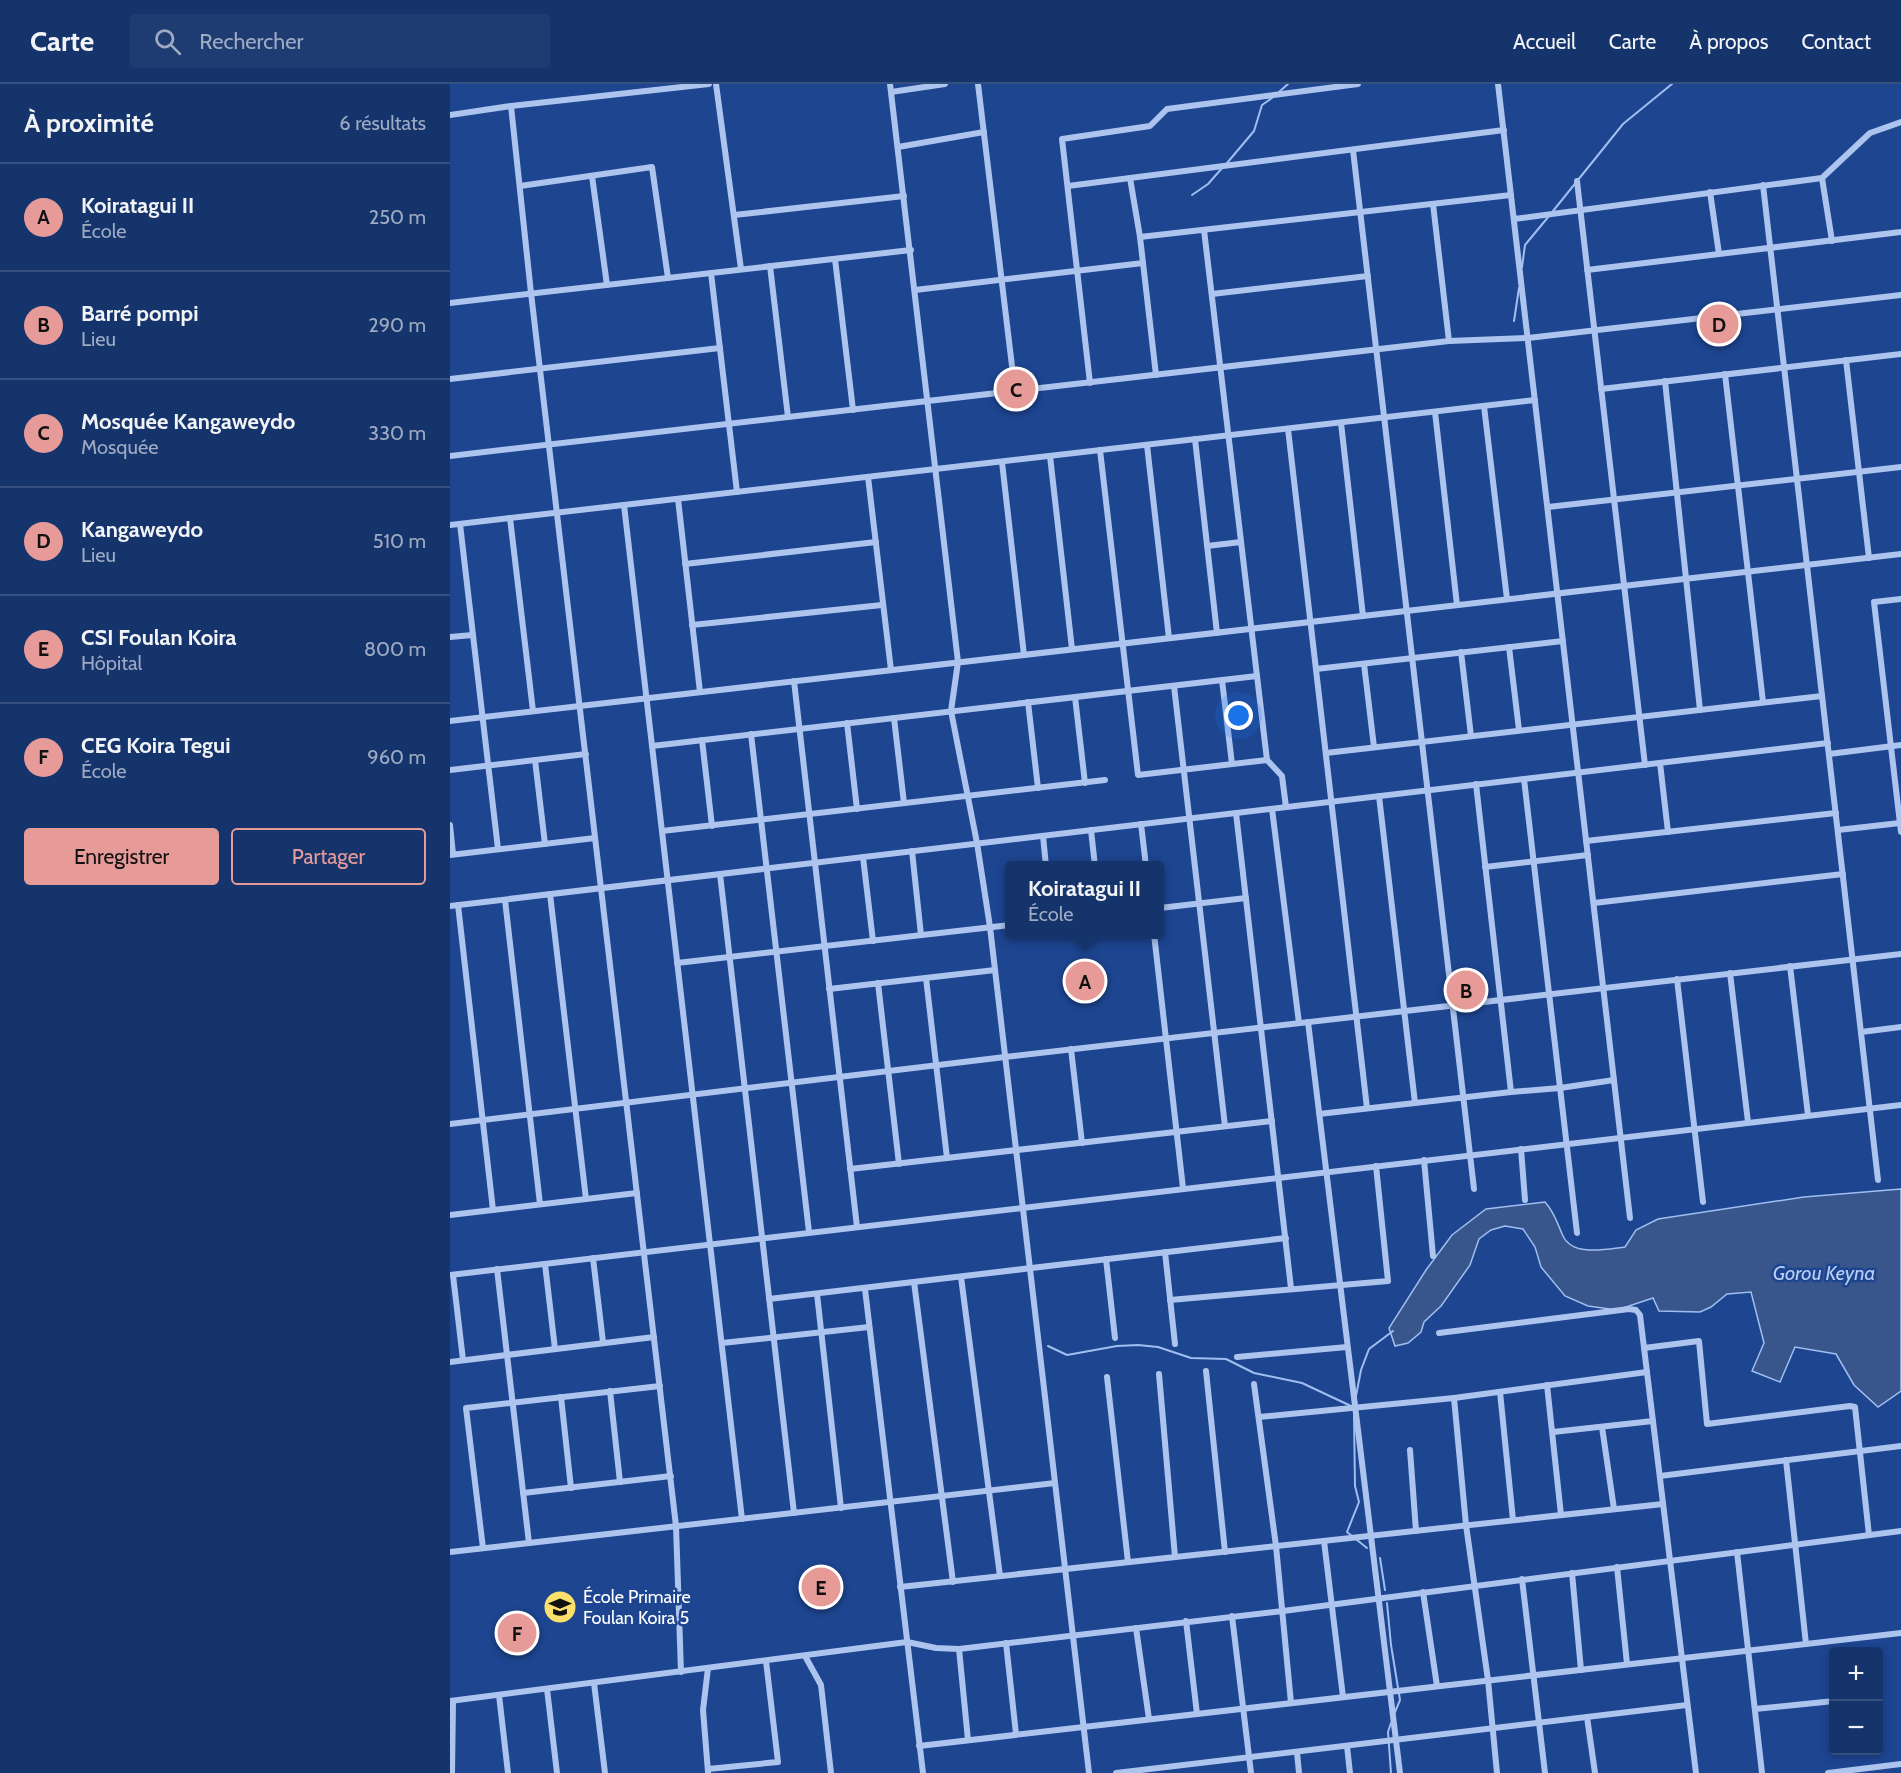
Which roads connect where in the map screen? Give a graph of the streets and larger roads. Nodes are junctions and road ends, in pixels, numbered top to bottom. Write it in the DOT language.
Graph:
graph roads {
  1 [pos="709,84"];
  2 [pos="716,84"];
  3 [pos="890,84"];
  4 [pos="945,84"];
  5 [pos="978,84"];
  6 [pos="1358,84"];
  7 [pos="1498,84"];
  8 [pos="891,92"];
  9 [pos="511,106"];
  10 [pos="450,115"];
  11 [pos="1901,122"];
  12 [pos="1504,130"];
  13 [pos="984,132"];
  14 [pos="898,147"];
  15 [pos="1353,150"];
  16 [pos="592,176"];
  17 [pos="1130,178"];
  18 [pos="1822,178"];
  19 [pos="1577,181"];
  20 [pos="1763,185"];
  21 [pos="520,186"];
  22 [pos="1068,186"];
  23 [pos="1710,192"];
  24 [pos="1511,195"];
  25 [pos="904,196"];
  26 [pos="1432,204"];
  27 [pos="1580,210"];
  28 [pos="1361,212"];
  29 [pos="734,215"];
  30 [pos="1514,219"];
  31 [pos="1204,230"];
  32 [pos="1901,232"];
  33 [pos="1140,237"];
  34 [pos="1832,241"];
  35 [pos="1770,248"];
  36 [pos="911,250"];
  37 [pos="1719,254"];
  38 [pos="836,258"];
  39 [pos="1143,263"];
  40 [pos="770,266"];
  41 [pos="741,269"];
  42 [pos="1587,270"];
  43 [pos="1077,271"];
  44 [pos="711,273"];
  45 [pos="1368,276"];
  46 [pos="668,278"];
  47 [pos="1002,280"];
  48 [pos="607,285"];
  49 [pos="915,290"];
  50 [pos="531,293"];
  51 [pos="1212,294"];
  52 [pos="1901,295"];
  53 [pos="450,303"];
  54 [pos="1777,309"];
  55 [pos="1594,330"];
  56 [pos="1528,338"];
  57 [pos="1449,341"];
  58 [pos="720,348"];
  59 [pos="1377,350"];
  60 [pos="1901,354"];
  61 [pos="1846,360"];
  62 [pos="1221,368"];
  63 [pos="1784,368"];
  64 [pos="540,369"];
  65 [pos="1725,374"];
  66 [pos="1156,375"];
  67 [pos="450,379"];
  68 [pos="1665,381"];
  69 [pos="1090,383"];
  70 [pos="1601,389"];
  71 [pos="1015,391"];
  72 [pos="1535,400"];
  73 [pos="928,401"];
  74 [pos="1484,406"];
  75 [pos="853,410"];
  76 [pos="1435,412"];
  77 [pos="788,417"];
  78 [pos="1384,418"];
  79 [pos="1341,423"];
  80 [pos="729,424"];
  81 [pos="1288,429"];
  82 [pos="1229,435"];
  83 [pos="1195,439"];
  84 [pos="549,445"];
  85 [pos="1147,445"];
  86 [pos="1100,450"];
  87 [pos="450,456"];
  88 [pos="1050,456"];
  89 [pos="1002,462"];
  90 [pos="1901,467"];
  91 [pos="936,469"];
  92 [pos="1859,471"];
  93 [pos="868,477"];
  94 [pos="1797,478"];
  95 [pos="1738,485"];
  96 [pos="737,492"];
  97 [pos="1677,492"];
  98 [pos="678,499"];
  99 [pos="1614,500"];
  100 [pos="624,505"];
  101 [pos="1548,507"];
  102 [pos="557,513"];
  103 [pos="510,518"];
  104 [pos="460,524"];
  105 [pos="450,525"];
  106 [pos="876,542"];
  107 [pos="1241,542"];
  108 [pos="1207,546"];
  109 [pos="1901,554"];
  110 [pos="1869,558"];
  111 [pos="685,564"];
  112 [pos="1807,565"];
  113 [pos="1748,572"];
  114 [pos="1686,579"];
  115 [pos="1624,586"];
  116 [pos="1558,594"];
  117 [pos="1507,599"];
  118 [pos="1901,599"];
  119 [pos="882,604"];
  120 [pos="1457,605"];
  121 [pos="1407,611"];
  122 [pos="1363,616"];
  123 [pos="1311,622"];
  124 [pos="692,625"];
  125 [pos="1252,629"];
  126 [pos="1217,633"];
  127 [pos="473,635"];
  128 [pos="450,637"];
  129 [pos="1169,638"];
  130 [pos="1563,641"];
  131 [pos="1122,644"];
  132 [pos="1509,647"];
  133 [pos="1072,649"];
  134 [pos="1461,652"];
  135 [pos="1024,655"];
  136 [pos="1413,658"];
  137 [pos="958,662"];
  138 [pos="1364,664"];
  139 [pos="1316,669"];
  140 [pos="891,670"];
  141 [pos="1257,676"];
  142 [pos="1222,680"];
  143 [pos="794,681"];
  144 [pos="1174,686"];
  145 [pos="1128,691"];
  146 [pos="700,692"];
  147 [pos="1822,696"];
  148 [pos="1075,697"];
  149 [pos="647,698"];
  150 [pos="1028,702"];
  151 [pos="1763,702"];
  152 [pos="580,706"];
  153 [pos="1700,710"];
  154 [pos="532,711"];
  155 [pos="951,711"];
  156 [pos="482,717"];
  157 [pos="1639,717"];
  158 [pos="894,718"];
  159 [pos="450,721"];
  160 [pos="847,723"];
  161 [pos="1573,724"];
  162 [pos="799,729"];
  163 [pos="1519,730"];
  164 [pos="751,734"];
  165 [pos="1471,736"];
  166 [pos="702,740"];
  167 [pos="1422,741"];
  168 [pos="1827,743"];
  169 [pos="1901,745"];
  170 [pos="652,746"];
  171 [pos="1374,747"];
  172 [pos="1891,747"];
  173 [pos="1326,753"];
  174 [pos="586,754"];
  175 [pos="1829,754"];
  176 [pos="535,760"];
  177 [pos="1267,760"];
  178 [pos="1660,763"];
  179 [pos="1232,764"];
  180 [pos="488,765"];
  181 [pos="1645,765"];
  182 [pos="450,770"];
  183 [pos="1184,770"];
  184 [pos="1578,772"];
  185 [pos="1524,779"];
  186 [pos="1105,780"];
  187 [pos="1085,783"];
  188 [pos="1476,784"];
  189 [pos="1038,788"];
  190 [pos="1428,790"];
  191 [pos="966,796"];
  192 [pos="1379,796"];
  193 [pos="1332,802"];
  194 [pos="904,803"];
  195 [pos="1286,807"];
  196 [pos="857,809"];
  197 [pos="1272,809"];
  198 [pos="1236,813"];
  199 [pos="1836,813"];
  200 [pos="809,814"];
  201 [pos="1189,818"];
  202 [pos="761,820"];
  203 [pos="1900,823"];
  204 [pos="1141,824"];
  205 [pos="450,825"];
  206 [pos="712,825"];
  207 [pos="1091,830"];
  208 [pos="1838,830"];
  209 [pos="662,831"];
  210 [pos="1901,831"];
  211 [pos="1668,832"];
  212 [pos="1043,836"];
  213 [pos="596,838"];
  214 [pos="1586,841"];
  215 [pos="977,843"];
  216 [pos="545,844"];
  217 [pos="498,849"];
  218 [pos="912,851"];
  219 [pos="452,854"];
  220 [pos="1588,855"];
  221 [pos="863,857"];
  222 [pos="1046,861"];
  223 [pos="1094,861"];
  224 [pos="1145,861"];
  225 [pos="1534,862"];
  226 [pos="815,863"];
  227 [pos="1485,867"];
  228 [pos="767,868"];
  229 [pos="720,874"];
  230 [pos="1843,874"];
  231 [pos="668,880"];
  232 [pos="601,888"];
  233 [pos="550,894"];
  234 [pos="1246,898"];
  235 [pos="505,900"];
  236 [pos="1199,903"];
  237 [pos="1594,903"];
  238 [pos="458,905"];
  239 [pos="450,906"];
  240 [pos="1164,907"];
  241 [pos="1005,926"];
  242 [pos="990,927"];
  243 [pos="921,935"];
  244 [pos="1155,939"];
  245 [pos="873,941"];
  246 [pos="824,946"];
  247 [pos="777,952"];
  248 [pos="1901,954"];
  249 [pos="729,957"];
  250 [pos="1853,959"];
  251 [pos="678,963"];
  252 [pos="1790,966"];
  253 [pos="995,970"];
  254 [pos="1730,974"];
  255 [pos="926,978"];
  256 [pos="1677,980"];
  257 [pos="878,983"];
  258 [pos="1604,988"];
  259 [pos="829,989"];
  260 [pos="1550,994"];
  261 [pos="1501,1000"];
  262 [pos="1453,1005"];
  263 [pos="1404,1011"];
  264 [pos="1356,1016"];
  265 [pos="1308,1022"];
  266 [pos="1299,1023"];
  267 [pos="1261,1027"];
  268 [pos="1901,1027"];
  269 [pos="1861,1032"];
  270 [pos="1214,1033"];
  271 [pos="1166,1038"];
  272 [pos="1071,1049"];
  273 [pos="1005,1057"];
  274 [pos="936,1065"];
  275 [pos="888,1071"];
  276 [pos="840,1077"];
  277 [pos="1614,1080"];
  278 [pos="792,1083"];
  279 [pos="1560,1088"];
  280 [pos="745,1089"];
  281 [pos="1511,1092"];
  282 [pos="693,1095"];
  283 [pos="1464,1097"];
  284 [pos="627,1103"];
  285 [pos="1415,1103"];
  286 [pos="1901,1105"];
  287 [pos="1367,1108"];
  288 [pos="1870,1108"];
  289 [pos="576,1109"];
  290 [pos="1319,1114"];
  291 [pos="530,1115"];
  292 [pos="1808,1116"];
  293 [pos="483,1120"];
  294 [pos="1272,1121"];
  295 [pos="1748,1122"];
  296 [pos="450,1124"];
  297 [pos="1225,1126"];
  298 [pos="1694,1129"];
  299 [pos="1177,1132"];
  300 [pos="1621,1137"];
  301 [pos="1082,1143"];
  302 [pos="1566,1144"];
  303 [pos="1521,1149"];
  304 [pos="1016,1150"];
  305 [pos="1470,1155"];
  306 [pos="947,1158"];
  307 [pos="1424,1160"];
  308 [pos="899,1164"];
  309 [pos="1376,1166"];
  310 [pos="850,1169"];
  311 [pos="1327,1172"];
  312 [pos="1278,1177"];
  313 [pos="1878,1180"];
  314 [pos="1184,1188"];
  315 [pos="1474,1189"];
  316 [pos="637,1192"];
  317 [pos="586,1199"];
  318 [pos="1525,1200"];
  319 [pos="1703,1202"];
  320 [pos="540,1204"];
  321 [pos="1023,1207"];
  322 [pos="493,1210"];
  323 [pos="450,1215"];
  324 [pos="1630,1218"];
  325 [pos="857,1227"];
  326 [pos="809,1233"];
  327 [pos="1577,1233"];
  328 [pos="762,1238"];
  329 [pos="1286,1238"];
  330 [pos="710,1244"];
  331 [pos="644,1252"];
  332 [pos="1165,1252"];
  333 [pos="1433,1257"];
  334 [pos="593,1258"];
  335 [pos="1106,1259"];
  336 [pos="544,1264"];
  337 [pos="497,1269"];
  338 [pos="1030,1269"];
  339 [pos="451,1275"];
  340 [pos="961,1277"];
  341 [pos="914,1282"];
  342 [pos="1341,1284"];
  343 [pos="865,1288"];
  344 [pos="1292,1288"];
  345 [pos="817,1294"];
  346 [pos="769,1299"];
  347 [pos="1170,1300"];
  348 [pos="869,1327"];
  349 [pos="822,1332"];
  350 [pos="1440,1333"];
  351 [pos="654,1337"];
  352 [pos="774,1338"];
  353 [pos="1114,1338"];
  354 [pos="603,1342"];
  355 [pos="722,1343"];
  356 [pos="1175,1344"];
  357 [pos="1347,1347"];
  358 [pos="555,1348"];
  359 [pos="1644,1348"];
  360 [pos="507,1354"];
  361 [pos="1237,1357"];
  362 [pos="463,1360"];
  363 [pos="450,1362"];
  364 [pos="1206,1371"];
  365 [pos="1647,1372"];
  366 [pos="1159,1374"];
  367 [pos="1107,1377"];
  368 [pos="1254,1384"];
  369 [pos="1547,1385"];
  370 [pos="660,1386"];
  371 [pos="610,1391"];
  372 [pos="1500,1392"];
  373 [pos="561,1397"];
  374 [pos="1454,1398"];
  375 [pos="512,1402"];
  376 [pos="1354,1407"];
  377 [pos="1259,1417"];
  378 [pos="1653,1421"];
  379 [pos="1602,1427"];
  380 [pos="1553,1432"];
  381 [pos="1901,1446"];
  382 [pos="1410,1450"];
  383 [pos="1860,1450"];
  384 [pos="1786,1460"];
  385 [pos="670,1476"];
  386 [pos="1660,1476"];
  387 [pos="620,1482"];
  388 [pos="1055,1483"];
  389 [pos="571,1488"];
  390 [pos="988,1491"];
  391 [pos="523,1493"];
  392 [pos="941,1496"];
  393 [pos="890,1502"];
  394 [pos="1663,1504"];
  395 [pos="841,1508"];
  396 [pos="1614,1509"];
  397 [pos="794,1513"];
  398 [pos="1561,1515"];
  399 [pos="742,1519"];
  400 [pos="1513,1520"];
  401 [pos="1466,1525"];
  402 [pos="676,1526"];
  403 [pos="1416,1531"];
  404 [pos="1901,1531"];
  405 [pos="1869,1535"];
  406 [pos="1371,1536"];
  407 [pos="1324,1541"];
  408 [pos="529,1543"];
  409 [pos="1795,1544"];
  410 [pos="1276,1546"];
  411 [pos="483,1548"];
  412 [pos="450,1552"];
  413 [pos="1225,1552"];
  414 [pos="1737,1552"];
  415 [pos="1175,1557"];
  416 [pos="1670,1560"];
  417 [pos="1128,1562"];
  418 [pos="1617,1567"];
  419 [pos="1065,1569"];
  420 [pos="1572,1573"];
  421 [pos="1000,1576"];
  422 [pos="1522,1579"];
  423 [pos="953,1582"];
  424 [pos="1474,1586"];
  425 [pos="900,1587"];
  426 [pos="1423,1592"];
  427 [pos="1379,1598"];
  428 [pos="1331,1604"];
  429 [pos="1283,1611"];
  430 [pos="1232,1616"];
  431 [pos="1186,1621"];
  432 [pos="1136,1628"];
  433 [pos="1901,1633"];
  434 [pos="1073,1636"];
  435 [pos="907,1642"];
  436 [pos="1006,1643"];
  437 [pos="1806,1644"];
  438 [pos="959,1649"];
  439 [pos="1748,1650"];
  440 [pos="805,1656"];
  441 [pos="1682,1658"];
  442 [pos="766,1661"];
  443 [pos="1627,1664"];
  444 [pos="708,1668"];
  445 [pos="1581,1670"];
  446 [pos="681,1672"];
  447 [pos="1534,1675"];
  448 [pos="1488,1680"];
  449 [pos="594,1683"];
  450 [pos="1437,1686"];
  451 [pos="547,1689"];
  452 [pos="1390,1691"];
  453 [pos="499,1695"];
  454 [pos="1343,1697"];
  455 [pos="452,1701"];
  456 [pos="1829,1701"];
  457 [pos="1291,1703"];
  458 [pos="1687,1705"];
  459 [pos="1243,1708"];
  460 [pos="1755,1709"];
  461 [pos="1197,1714"];
  462 [pos="1587,1717"];
  463 [pos="1149,1719"];
  464 [pos="1539,1723"];
  465 [pos="1083,1727"];
  466 [pos="1492,1728"];
  467 [pos="1016,1734"];
  468 [pos="968,1740"];
  469 [pos="1396,1740"];
  470 [pos="919,1746"];
  471 [pos="1347,1746"];
  472 [pos="1297,1752"];
  473 [pos="1249,1757"];
  474 [pos="769,1763"];
  475 [pos="1901,1764"];
  476 [pos="708,1771"];
  477 [pos="1154,1771"];
  478 [pos="1843,1772"];
  479 [pos="452,1773"];
  480 [pos="508,1773"];
  481 [pos="557,1773"];
  482 [pos="605,1773"];
  483 [pos="770,1773"];
  484 [pos="831,1773"];
  485 [pos="922,1773"];
  486 [pos="1089,1773"];
  487 [pos="1116,1773"];
  488 [pos="1251,1773"];
  489 [pos="1299,1773"];
  490 [pos="1350,1773"];
  491 [pos="1400,1773"];
  492 [pos="1497,1773"];
  493 [pos="1545,1773"];
  494 [pos="1595,1773"];
  495 [pos="1696,1773"];
  496 [pos="1762,1773"];
  497 [pos="1828,1773"];
  1 -- 9 [label="street"];
  2 -- 29 [label="street"];
  3 -- 8 [label="street"];
  4 -- 8 [label="street"];
  5 -- 13 [label="street"];
  6 -- 22 [label="street"];
  7 -- 12 [label="street"];
  8 -- 14 [label="street"];
  9 -- 10 [label="street"];
  9 -- 21 [label="street"];
  11 -- 18 [label="street"];
  12 -- 15 [label="street"];
  12 -- 24 [label="street"];
  13 -- 14 [label="street"];
  13 -- 47 [label="street"];
  14 -- 25 [label="street"];
  15 -- 17 [label="street"];
  15 -- 28 [label="street"];
  16 -- 21 [label="street"];
  16 -- 46 [label="street"];
  16 -- 48 [label="street"];
  17 -- 22 [label="street"];
  17 -- 33 [label="street"];
  18 -- 20 [label="street"];
  18 -- 34 [label="street"];
  19 -- 27 [label="street"];
  20 -- 23 [label="street"];
  20 -- 35 [label="street"];
  21 -- 50 [label="street"];
  22 -- 43 [label="street"];
  23 -- 27 [label="street"];
  23 -- 37 [label="street"];
  24 -- 26 [label="street"];
  24 -- 30 [label="street"];
  25 -- 29 [label="street"];
  25 -- 36 [label="street"];
  26 -- 28 [label="street"];
  26 -- 57 [label="street"];
  27 -- 30 [label="street"];
  27 -- 42 [label="street"];
  28 -- 31 [label="street"];
  28 -- 45 [label="street"];
  29 -- 41 [label="street"];
  30 -- 56 [label="street"];
  31 -- 33 [label="street"];
  31 -- 51 [label="street"];
  32 -- 34 [label="street"];
  33 -- 39 [label="street"];
  34 -- 35 [label="street"];
  35 -- 37 [label="street"];
  35 -- 54 [label="street"];
  36 -- 38 [label="street"];
  36 -- 49 [label="street"];
  37 -- 42 [label="street"];
  38 -- 40 [label="street"];
  38 -- 75 [label="street"];
  39 -- 43 [label="street"];
  39 -- 66 [label="street"];
  40 -- 41 [label="street"];
  40 -- 77 [label="street"];
  41 -- 44 [label="street"];
  42 -- 55 [label="street"];
  43 -- 47 [label="street"];
  43 -- 69 [label="street"];
  44 -- 46 [label="street"];
  44 -- 58 [label="street"];
  45 -- 51 [label="street"];
  45 -- 59 [label="street"];
  46 -- 48 [label="street"];
  47 -- 49 [label="street"];
  47 -- 71 [label="street"];
  48 -- 50 [label="street"];
  49 -- 73 [label="street"];
  50 -- 53 [label="street"];
  50 -- 64 [label="street"];
  51 -- 62 [label="street"];
  52 -- 54 [label="street"];
  54 -- 55 [label="street"];
  54 -- 63 [label="street"];
  55 -- 56 [label="street"];
  55 -- 70 [label="street"];
  56 -- 57 [label="street"];
  56 -- 72 [label="street"];
  57 -- 59 [label="street"];
  58 -- 64 [label="street"];
  58 -- 80 [label="street"];
  59 -- 62 [label="street"];
  59 -- 78 [label="street"];
  60 -- 61 [label="street"];
  61 -- 63 [label="street"];
  61 -- 92 [label="street"];
  62 -- 66 [label="street"];
  62 -- 82 [label="street"];
  63 -- 65 [label="street"];
  63 -- 94 [label="street"];
  64 -- 67 [label="street"];
  64 -- 84 [label="street"];
  65 -- 68 [label="street"];
  65 -- 95 [label="street"];
  66 -- 69 [label="street"];
  68 -- 70 [label="street"];
  68 -- 97 [label="street"];
  69 -- 71 [label="street"];
  70 -- 99 [label="street"];
  71 -- 73 [label="street"];
  72 -- 74 [label="street"];
  72 -- 101 [label="street"];
  73 -- 75 [label="street"];
  73 -- 91 [label="street"];
  74 -- 76 [label="street"];
  74 -- 117 [label="street"];
  75 -- 77 [label="street"];
  76 -- 78 [label="street"];
  76 -- 120 [label="street"];
  77 -- 80 [label="street"];
  78 -- 79 [label="street"];
  78 -- 121 [label="street"];
  79 -- 81 [label="street"];
  79 -- 122 [label="street"];
  80 -- 84 [label="street"];
  80 -- 96 [label="street"];
  81 -- 82 [label="street"];
  81 -- 123 [label="street"];
  82 -- 83 [label="street"];
  82 -- 107 [label="street"];
  83 -- 85 [label="street"];
  83 -- 108 [label="street"];
  84 -- 87 [label="street"];
  84 -- 102 [label="street"];
  85 -- 86 [label="street"];
  85 -- 129 [label="street"];
  86 -- 88 [label="street"];
  86 -- 131 [label="street"];
  88 -- 89 [label="street"];
  88 -- 133 [label="street"];
  89 -- 91 [label="street"];
  89 -- 135 [label="street"];
  90 -- 92 [label="street"];
  91 -- 93 [label="street"];
  91 -- 137 [label="street"];
  92 -- 94 [label="street"];
  92 -- 110 [label="street"];
  93 -- 96 [label="street"];
  93 -- 106 [label="street"];
  94 -- 95 [label="street"];
  94 -- 112 [label="street"];
  95 -- 97 [label="street"];
  95 -- 113 [label="street"];
  96 -- 98 [label="street"];
  97 -- 99 [label="street"];
  97 -- 114 [label="street"];
  98 -- 100 [label="street"];
  98 -- 111 [label="street"];
  99 -- 101 [label="street"];
  99 -- 115 [label="street"];
  100 -- 102 [label="street"];
  100 -- 149 [label="street"];
  101 -- 116 [label="street"];
  102 -- 103 [label="street"];
  102 -- 152 [label="street"];
  103 -- 104 [label="street"];
  103 -- 154 [label="street"];
  104 -- 105 [label="street"];
  104 -- 127 [label="street"];
  106 -- 111 [label="street"];
  106 -- 119 [label="street"];
  107 -- 108 [label="street"];
  107 -- 125 [label="street"];
  108 -- 126 [label="street"];
  109 -- 110 [label="street"];
  110 -- 112 [label="street"];
  111 -- 124 [label="street"];
  112 -- 113 [label="street"];
  112 -- 147 [label="street"];
  113 -- 114 [label="street"];
  113 -- 151 [label="street"];
  114 -- 115 [label="street"];
  114 -- 153 [label="street"];
  115 -- 116 [label="street"];
  115 -- 157 [label="street"];
  116 -- 117 [label="street"];
  116 -- 130 [label="street"];
  117 -- 120 [label="street"];
  118 -- 172 [label="street"];
  119 -- 124 [label="street"];
  119 -- 140 [label="street"];
  120 -- 121 [label="street"];
  121 -- 122 [label="street"];
  121 -- 136 [label="street"];
  122 -- 123 [label="street"];
  123 -- 125 [label="street"];
  123 -- 139 [label="street"];
  124 -- 146 [label="street"];
  125 -- 126 [label="street"];
  125 -- 141 [label="street"];
  126 -- 129 [label="street"];
  127 -- 128 [label="street"];
  127 -- 156 [label="street"];
  129 -- 131 [label="street"];
  130 -- 132 [label="street"];
  130 -- 161 [label="street"];
  131 -- 133 [label="street"];
  131 -- 145 [label="street"];
  132 -- 134 [label="street"];
  132 -- 163 [label="street"];
  133 -- 135 [label="street"];
  134 -- 136 [label="street"];
  134 -- 165 [label="street"];
  135 -- 137 [label="street"];
  136 -- 138 [label="street"];
  136 -- 167 [label="street"];
  137 -- 140 [label="street"];
  137 -- 155 [label="street"];
  138 -- 139 [label="street"];
  138 -- 171 [label="street"];
  139 -- 173 [label="street"];
  140 -- 143 [label="street"];
  141 -- 142 [label="street"];
  141 -- 177 [label="street"];
  142 -- 144 [label="street"];
  142 -- 179 [label="street"];
  143 -- 146 [label="street"];
  143 -- 162 [label="street"];
  144 -- 145 [label="street"];
  144 -- 183 [label="street"];
  145 -- 148 [label="street"];
  145 -- 183 [label="street"];
  146 -- 149 [label="street"];
  147 -- 151 [label="street"];
  147 -- 168 [label="street"];
  148 -- 150 [label="street"];
  148 -- 187 [label="street"];
  149 -- 152 [label="street"];
  149 -- 170 [label="street"];
  150 -- 155 [label="street"];
  150 -- 189 [label="street"];
  151 -- 153 [label="street"];
  152 -- 154 [label="street"];
  152 -- 174 [label="street"];
  153 -- 157 [label="street"];
  154 -- 156 [label="street"];
  155 -- 158 [label="street"];
  155 -- 191 [label="street"];
  156 -- 159 [label="street"];
  156 -- 180 [label="street"];
  157 -- 161 [label="street"];
  157 -- 181 [label="street"];
  158 -- 160 [label="street"];
  158 -- 194 [label="street"];
  160 -- 162 [label="street"];
  160 -- 196 [label="street"];
  161 -- 163 [label="street"];
  161 -- 184 [label="street"];
  162 -- 164 [label="street"];
  162 -- 200 [label="street"];
  163 -- 165 [label="street"];
  164 -- 166 [label="street"];
  164 -- 202 [label="street"];
  165 -- 167 [label="street"];
  166 -- 170 [label="street"];
  166 -- 206 [label="street"];
  167 -- 171 [label="street"];
  167 -- 190 [label="street"];
  168 -- 175 [label="street"];
  168 -- 178 [label="street"];
  169 -- 172 [label="street"];
  170 -- 209 [label="street"];
  171 -- 173 [label="street"];
  172 -- 175 [label="street"];
  172 -- 203 [label="street"];
  173 -- 193 [label="street"];
  174 -- 176 [label="street"];
  174 -- 213 [label="street"];
  175 -- 199 [label="street"];
  176 -- 180 [label="street"];
  176 -- 216 [label="street"];
  177 -- 179 [label="street"];
  177 -- 195 [label="street"];
  178 -- 181 [label="street"];
  178 -- 211 [label="street"];
  179 -- 183 [label="street"];
  180 -- 182 [label="street"];
  180 -- 217 [label="street"];
  181 -- 184 [label="street"];
  183 -- 201 [label="street"];
  184 -- 185 [label="street"];
  184 -- 214 [label="street"];
  185 -- 188 [label="street"];
  185 -- 225 [label="street"];
  186 -- 187 [label="street"];
  187 -- 189 [label="street"];
  188 -- 190 [label="street"];
  188 -- 227 [label="street"];
  189 -- 191 [label="street"];
  190 -- 192 [label="street"];
  190 -- 262 [label="street"];
  191 -- 194 [label="street"];
  191 -- 215 [label="street"];
  192 -- 193 [label="street"];
  192 -- 263 [label="street"];
  193 -- 195 [label="street"];
  193 -- 264 [label="street"];
  194 -- 196 [label="street"];
  195 -- 197 [label="street"];
  196 -- 200 [label="street"];
  197 -- 198 [label="street"];
  197 -- 266 [label="street"];
  198 -- 201 [label="street"];
  198 -- 234 [label="street"];
  199 -- 208 [label="street"];
  199 -- 211 [label="street"];
  200 -- 202 [label="street"];
  200 -- 226 [label="street"];
  201 -- 204 [label="street"];
  201 -- 236 [label="street"];
  202 -- 206 [label="street"];
  202 -- 228 [label="street"];
  203 -- 208 [label="street"];
  203 -- 210 [label="street"];
  204 -- 207 [label="street"];
  204 -- 224 [label="street"];
  205 -- 219 [label="street"];
  206 -- 209 [label="street"];
  207 -- 212 [label="street"];
  207 -- 223 [label="street"];
  208 -- 230 [label="street"];
  209 -- 231 [label="street"];
  211 -- 214 [label="street"];
  212 -- 215 [label="street"];
  212 -- 222 [label="street"];
  213 -- 216 [label="street"];
  213 -- 232 [label="street"];
  214 -- 220 [label="street"];
  215 -- 218 [label="street"];
  215 -- 242 [label="street"];
  216 -- 217 [label="street"];
  217 -- 219 [label="street"];
  218 -- 221 [label="street"];
  218 -- 243 [label="street"];
  220 -- 225 [label="street"];
  220 -- 237 [label="street"];
  221 -- 226 [label="street"];
  221 -- 245 [label="street"];
  225 -- 227 [label="street"];
  225 -- 260 [label="street"];
  226 -- 228 [label="street"];
  226 -- 246 [label="street"];
  227 -- 261 [label="street"];
  228 -- 229 [label="street"];
  228 -- 247 [label="street"];
  229 -- 231 [label="street"];
  229 -- 249 [label="street"];
  230 -- 237 [label="street"];
  230 -- 250 [label="street"];
  231 -- 232 [label="street"];
  231 -- 251 [label="street"];
  232 -- 233 [label="street"];
  232 -- 284 [label="street"];
  233 -- 235 [label="street"];
  233 -- 289 [label="street"];
  234 -- 236 [label="street"];
  234 -- 267 [label="street"];
  235 -- 238 [label="street"];
  235 -- 291 [label="street"];
  236 -- 240 [label="street"];
  236 -- 270 [label="street"];
  237 -- 258 [label="street"];
  238 -- 239 [label="street"];
  238 -- 293 [label="street"];
  241 -- 242 [label="street"];
  242 -- 243 [label="street"];
  242 -- 253 [label="street"];
  243 -- 245 [label="street"];
  244 -- 271 [label="street"];
  245 -- 246 [label="street"];
  246 -- 247 [label="street"];
  246 -- 259 [label="street"];
  247 -- 249 [label="street"];
  247 -- 278 [label="street"];
  248 -- 250 [label="street"];
  249 -- 251 [label="street"];
  249 -- 280 [label="street"];
  250 -- 252 [label="street"];
  250 -- 269 [label="street"];
  251 -- 282 [label="street"];
  252 -- 254 [label="street"];
  252 -- 292 [label="street"];
  253 -- 255 [label="street"];
  253 -- 273 [label="street"];
  254 -- 256 [label="street"];
  254 -- 295 [label="street"];
  255 -- 257 [label="street"];
  255 -- 274 [label="street"];
  256 -- 258 [label="street"];
  256 -- 298 [label="street"];
  257 -- 259 [label="street"];
  257 -- 275 [label="street"];
  258 -- 260 [label="street"];
  258 -- 277 [label="street"];
  259 -- 276 [label="street"];
  260 -- 261 [label="street"];
  260 -- 279 [label="street"];
  261 -- 262 [label="street"];
  261 -- 281 [label="street"];
  262 -- 263 [label="street"];
  262 -- 283 [label="street"];
  263 -- 264 [label="street"];
  263 -- 285 [label="street"];
  264 -- 265 [label="street"];
  264 -- 287 [label="street"];
  265 -- 266 [label="street"];
  265 -- 290 [label="street"];
  266 -- 267 [label="street"];
  267 -- 270 [label="street"];
  267 -- 294 [label="street"];
  268 -- 269 [label="street"];
  269 -- 288 [label="street"];
  270 -- 271 [label="street"];
  270 -- 297 [label="street"];
  271 -- 272 [label="street"];
  271 -- 299 [label="street"];
  272 -- 273 [label="street"];
  272 -- 301 [label="street"];
  273 -- 274 [label="street"];
  273 -- 304 [label="street"];
  274 -- 275 [label="street"];
  274 -- 306 [label="street"];
  275 -- 276 [label="street"];
  275 -- 308 [label="street"];
  276 -- 278 [label="street"];
  276 -- 310 [label="street"];
  277 -- 279 [label="street"];
  277 -- 300 [label="street"];
  278 -- 280 [label="street"];
  278 -- 326 [label="street"];
  279 -- 281 [label="street"];
  279 -- 302 [label="street"];
  280 -- 282 [label="street"];
  280 -- 328 [label="street"];
  281 -- 283 [label="street"];
  282 -- 284 [label="street"];
  282 -- 330 [label="street"];
  283 -- 285 [label="street"];
  283 -- 305 [label="street"];
  284 -- 289 [label="street"];
  284 -- 316 [label="street"];
  285 -- 287 [label="street"];
  286 -- 288 [label="street"];
  287 -- 290 [label="street"];
  288 -- 292 [label="street"];
  288 -- 313 [label="street"];
  289 -- 291 [label="street"];
  289 -- 317 [label="street"];
  290 -- 311 [label="street"];
  291 -- 293 [label="street"];
  291 -- 320 [label="street"];
  292 -- 295 [label="street"];
  293 -- 296 [label="street"];
  293 -- 322 [label="street"];
  294 -- 297 [label="street"];
  294 -- 312 [label="street"];
  295 -- 298 [label="street"];
  297 -- 299 [label="street"];
  298 -- 300 [label="street"];
  298 -- 319 [label="street"];
  299 -- 301 [label="street"];
  299 -- 314 [label="street"];
  300 -- 302 [label="street"];
  300 -- 324 [label="street"];
  301 -- 304 [label="street"];
  302 -- 303 [label="street"];
  302 -- 327 [label="street"];
  303 -- 305 [label="street"];
  303 -- 318 [label="street"];
  304 -- 306 [label="street"];
  304 -- 321 [label="street"];
  305 -- 307 [label="street"];
  305 -- 315 [label="street"];
  306 -- 308 [label="street"];
  307 -- 309 [label="street"];
  307 -- 333 [label="street"];
  308 -- 310 [label="street"];
  309 -- 311 [label="street"];
  309 -- 342 [label="street"];
  310 -- 325 [label="street"];
  311 -- 312 [label="street"];
  311 -- 342 [label="street"];
  312 -- 314 [label="street"];
  312 -- 329 [label="street"];
  314 -- 321 [label="street"];
  316 -- 317 [label="street"];
  316 -- 331 [label="street"];
  317 -- 320 [label="street"];
  320 -- 322 [label="street"];
  321 -- 325 [label="street"];
  321 -- 338 [label="street"];
  322 -- 323 [label="street"];
  325 -- 326 [label="street"];
  326 -- 328 [label="street"];
  328 -- 330 [label="street"];
  328 -- 346 [label="street"];
  329 -- 332 [label="street"];
  329 -- 344 [label="street"];
  330 -- 331 [label="street"];
  330 -- 355 [label="street"];
  331 -- 334 [label="street"];
  331 -- 351 [label="street"];
  332 -- 335 [label="street"];
  332 -- 347 [label="street"];
  334 -- 336 [label="street"];
  334 -- 354 [label="street"];
  335 -- 338 [label="street"];
  335 -- 353 [label="street"];
  336 -- 337 [label="street"];
  336 -- 358 [label="street"];
  337 -- 339 [label="street"];
  337 -- 360 [label="street"];
  338 -- 340 [label="street"];
  338 -- 388 [label="street"];
  339 -- 362 [label="street"];
  340 -- 341 [label="street"];
  340 -- 390 [label="street"];
  341 -- 343 [label="street"];
  341 -- 392 [label="street"];
  342 -- 344 [label="street"];
  342 -- 357 [label="street"];
  343 -- 345 [label="street"];
  343 -- 348 [label="street"];
  344 -- 347 [label="street"];
  345 -- 346 [label="street"];
  345 -- 349 [label="street"];
  346 -- 352 [label="street"];
  347 -- 356 [label="street"];
  348 -- 349 [label="street"];
  348 -- 393 [label="street"];
  349 -- 352 [label="street"];
  349 -- 395 [label="street"];
  350 -- 359 [label="street"];
  351 -- 354 [label="street"];
  351 -- 370 [label="street"];
  352 -- 355 [label="street"];
  352 -- 397 [label="street"];
  354 -- 358 [label="street"];
  355 -- 399 [label="street"];
  357 -- 361 [label="street"];
  357 -- 376 [label="street"];
  358 -- 360 [label="street"];
  359 -- 365 [label="street"];
  359 -- 383 [label="street"];
  360 -- 362 [label="street"];
  360 -- 375 [label="street"];
  362 -- 363 [label="street"];
  364 -- 413 [label="street"];
  365 -- 369 [label="street"];
  365 -- 378 [label="street"];
  366 -- 415 [label="street"];
  367 -- 417 [label="street"];
  368 -- 377 [label="street"];
  369 -- 372 [label="street"];
  369 -- 380 [label="street"];
  370 -- 371 [label="street"];
  370 -- 385 [label="street"];
  371 -- 373 [label="street"];
  371 -- 387 [label="street"];
  372 -- 374 [label="street"];
  372 -- 400 [label="street"];
  373 -- 375 [label="street"];
  373 -- 389 [label="street"];
  374 -- 376 [label="street"];
  374 -- 401 [label="street"];
  375 -- 391 [label="street"];
  375 -- 411 [label="street"];
  376 -- 377 [label="street"];
  376 -- 406 [label="street"];
  377 -- 410 [label="street"];
  378 -- 379 [label="street"];
  378 -- 386 [label="street"];
  379 -- 380 [label="street"];
  379 -- 396 [label="street"];
  380 -- 398 [label="street"];
  381 -- 383 [label="street"];
  382 -- 403 [label="street"];
  383 -- 384 [label="street"];
  383 -- 405 [label="street"];
  384 -- 386 [label="street"];
  384 -- 409 [label="street"];
  385 -- 387 [label="street"];
  385 -- 402 [label="street"];
  386 -- 394 [label="street"];
  387 -- 389 [label="street"];
  388 -- 390 [label="street"];
  388 -- 419 [label="street"];
  389 -- 391 [label="street"];
  390 -- 392 [label="street"];
  390 -- 421 [label="street"];
  391 -- 408 [label="street"];
  392 -- 393 [label="street"];
  392 -- 423 [label="street"];
  393 -- 395 [label="street"];
  393 -- 425 [label="street"];
  394 -- 396 [label="street"];
  394 -- 416 [label="street"];
  395 -- 397 [label="street"];
  396 -- 398 [label="street"];
  397 -- 399 [label="street"];
  398 -- 400 [label="street"];
  399 -- 402 [label="street"];
  400 -- 401 [label="street"];
  401 -- 403 [label="street"];
  401 -- 424 [label="street"];
  402 -- 408 [label="street"];
  402 -- 446 [label="street"];
  403 -- 406 [label="street"];
  404 -- 405 [label="street"];
  405 -- 409 [label="street"];
  406 -- 407 [label="street"];
  406 -- 427 [label="street"];
  407 -- 410 [label="street"];
  407 -- 428 [label="street"];
  408 -- 411 [label="street"];
  409 -- 414 [label="street"];
  409 -- 437 [label="street"];
  410 -- 413 [label="street"];
  410 -- 429 [label="street"];
  411 -- 412 [label="street"];
  413 -- 415 [label="street"];
  414 -- 416 [label="street"];
  414 -- 439 [label="street"];
  415 -- 417 [label="street"];
  416 -- 418 [label="street"];
  416 -- 441 [label="street"];
  417 -- 419 [label="street"];
  418 -- 420 [label="street"];
  418 -- 443 [label="street"];
  419 -- 421 [label="street"];
  419 -- 434 [label="street"];
  420 -- 422 [label="street"];
  420 -- 445 [label="street"];
  421 -- 423 [label="street"];
  422 -- 424 [label="street"];
  422 -- 447 [label="street"];
  423 -- 425 [label="street"];
  424 -- 426 [label="street"];
  424 -- 448 [label="street"];
  425 -- 435 [label="street"];
  426 -- 427 [label="street"];
  426 -- 450 [label="street"];
  427 -- 428 [label="street"];
  427 -- 452 [label="street"];
  428 -- 429 [label="street"];
  428 -- 454 [label="street"];
  429 -- 430 [label="street"];
  429 -- 457 [label="street"];
  430 -- 431 [label="street"];
  430 -- 459 [label="street"];
  431 -- 432 [label="street"];
  431 -- 461 [label="street"];
  432 -- 434 [label="street"];
  432 -- 463 [label="street"];
  433 -- 437 [label="street"];
  434 -- 436 [label="street"];
  434 -- 465 [label="street"];
  435 -- 438 [label="street"];
  435 -- 440 [label="street"];
  435 -- 470 [label="street"];
  436 -- 438 [label="street"];
  436 -- 467 [label="street"];
  437 -- 439 [label="street"];
  438 -- 468 [label="street"];
  439 -- 441 [label="street"];
  439 -- 460 [label="street"];
  440 -- 442 [label="street"];
  440 -- 484 [label="street"];
  441 -- 443 [label="street"];
  441 -- 458 [label="street"];
  442 -- 444 [label="street"];
  442 -- 474 [label="street"];
  443 -- 445 [label="street"];
  444 -- 446 [label="street"];
  444 -- 476 [label="street"];
  445 -- 447 [label="street"];
  446 -- 449 [label="street"];
  447 -- 448 [label="street"];
  447 -- 464 [label="street"];
  448 -- 450 [label="street"];
  448 -- 466 [label="street"];
  449 -- 451 [label="street"];
  449 -- 482 [label="street"];
  450 -- 452 [label="street"];
  451 -- 453 [label="street"];
  451 -- 481 [label="street"];
  452 -- 454 [label="street"];
  452 -- 469 [label="street"];
  453 -- 455 [label="street"];
  453 -- 480 [label="street"];
  454 -- 457 [label="street"];
  455 -- 479 [label="street"];
  456 -- 460 [label="street"];
  457 -- 459 [label="street"];
  458 -- 462 [label="street"];
  458 -- 495 [label="street"];
  459 -- 461 [label="street"];
  459 -- 473 [label="street"];
  460 -- 496 [label="street"];
  461 -- 463 [label="street"];
  462 -- 464 [label="street"];
  462 -- 494 [label="street"];
  463 -- 465 [label="street"];
  464 -- 466 [label="street"];
  464 -- 493 [label="street"];
  465 -- 467 [label="street"];
  465 -- 486 [label="street"];
  466 -- 469 [label="street"];
  466 -- 492 [label="street"];
  467 -- 468 [label="street"];
  468 -- 470 [label="street"];
  469 -- 471 [label="street"];
  469 -- 491 [label="street"];
  470 -- 485 [label="street"];
  471 -- 472 [label="street"];
  471 -- 490 [label="street"];
  472 -- 473 [label="street"];
  472 -- 489 [label="street"];
  473 -- 477 [label="street"];
  473 -- 488 [label="street"];
  474 -- 476 [label="street"];
  474 -- 483 [label="street"];
  475 -- 478 [label="street"];
  477 -- 487 [label="street"];
  478 -- 497 [label="street"];
}
